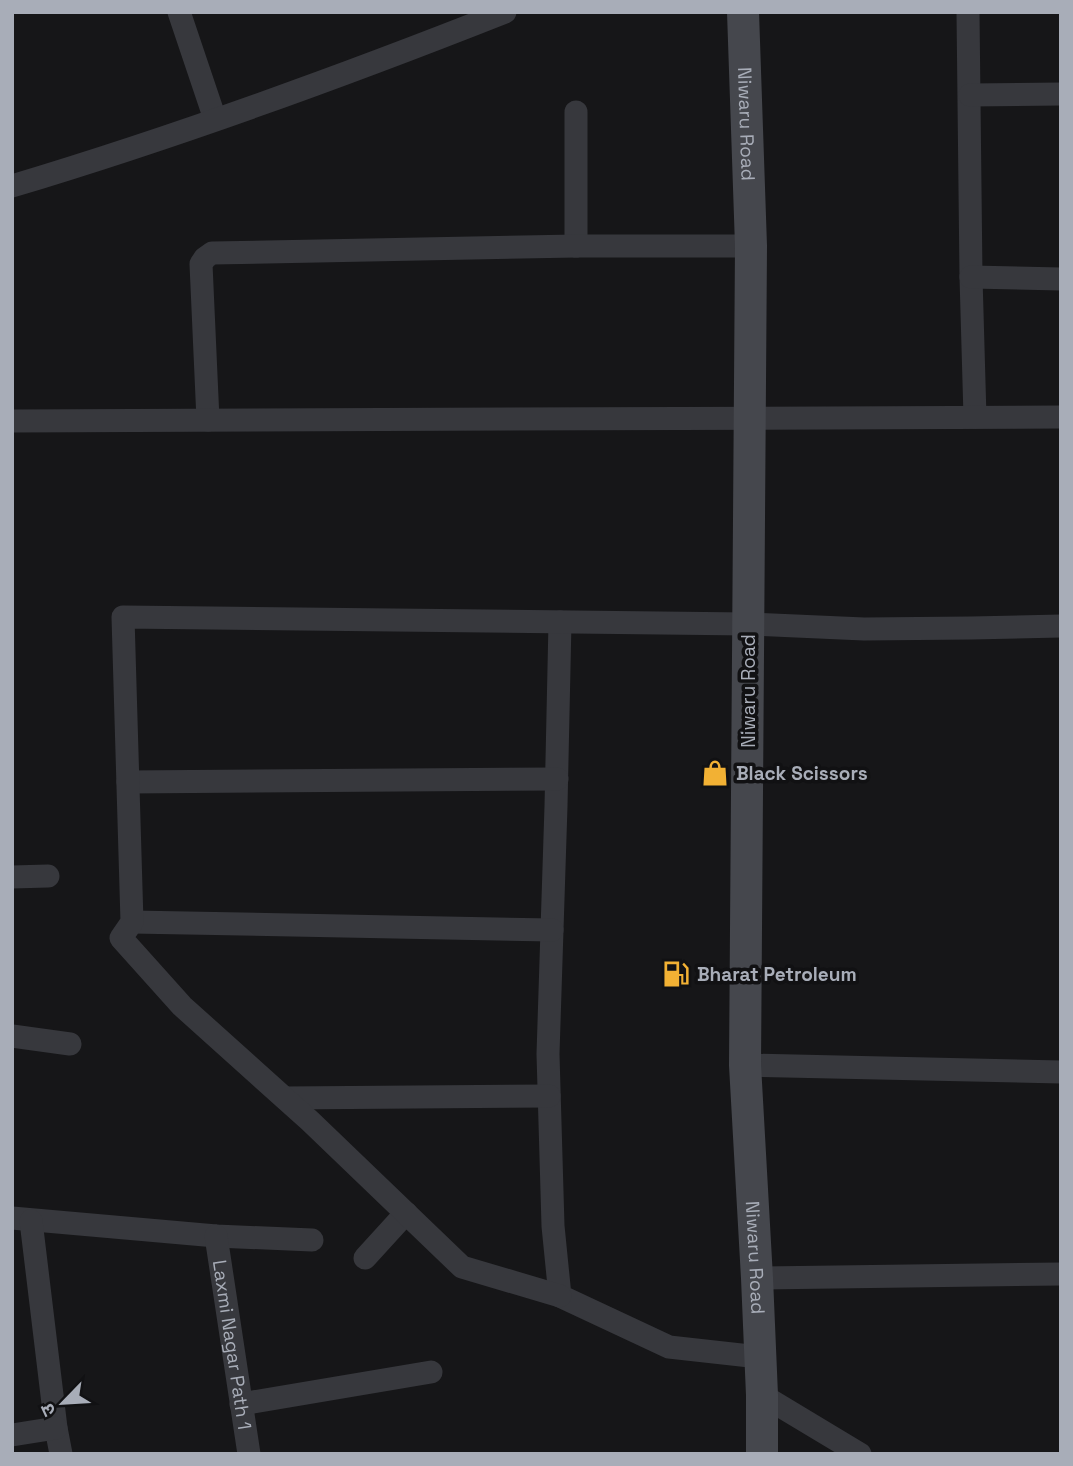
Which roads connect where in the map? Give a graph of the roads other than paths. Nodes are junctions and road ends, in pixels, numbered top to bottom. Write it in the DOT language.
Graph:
graph roads {
  1 [pos="179,12"];
  2 [pos="505,12"];
  3 [pos="743,12"];
  4 [pos="968,12"];
  5 [pos="1061,94"];
  6 [pos="970,95"];
  7 [pos="576,112"];
  8 [pos="215,119"];
  9 [pos="12,186"];
  10 [pos="576,246"];
  11 [pos="751,246"];
  12 [pos="971,277"];
  13 [pos="1061,279"];
  14 [pos="975,417"];
  15 [pos="1061,417"];
  16 [pos="749,418"];
  17 [pos="208,420"];
  18 [pos="12,421"];
  19 [pos="561,622"];
  20 [pos="748,624"];
  21 [pos="1061,626"];
  22 [pos="557,779"];
  23 [pos="128,782"];
  24 [pos="48,876"];
  25 [pos="12,877"];
  26 [pos="132,922"];
  27 [pos="552,930"];
  28 [pos="12,1036"];
  29 [pos="70,1044"];
  30 [pos="745,1065"];
  31 [pos="1061,1072"];
  32 [pos="549,1096"];
  33 [pos="285,1098"];
  34 [pos="406,1213"];
  35 [pos="22,1219"];
  36 [pos="216,1236"];
  37 [pos="312,1240"];
  38 [pos="365,1258"];
  39 [pos="1061,1274"];
  40 [pos="757,1278"];
  41 [pos="560,1296"];
  42 [pos="759,1357"];
  43 [pos="431,1372"];
  44 [pos="762,1395"];
  45 [pos="241,1404"];
  46 [pos="56,1428"];
  47 [pos="12,1435"];
  48 [pos="61,1454"];
  49 [pos="249,1454"];
  50 [pos="762,1454"];
  51 [pos="860,1454"];
  1 -- 8 [label="street"];
  2 -- 8 [label="street"];
  3 -- 11 [label="street, Niwaru Road"];
  4 -- 6 [label="street"];
  5 -- 6 [label="street"];
  6 -- 12 [label="street"];
  7 -- 10 [label="street"];
  8 -- 9 [label="street"];
  10 -- 11 [label="street"];
  10 -- 17 [label="street"];
  11 -- 16 [label="street, Niwaru Road"];
  12 -- 13 [label="street"];
  12 -- 14 [label="street"];
  14 -- 15 [label="street"];
  14 -- 16 [label="street"];
  16 -- 17 [label="street"];
  16 -- 20 [label="street, Niwaru Road"];
  17 -- 18 [label="street"];
  19 -- 20 [label="street"];
  19 -- 22 [label="street"];
  19 -- 23 [label="street"];
  20 -- 21 [label="street"];
  20 -- 30 [label="street, Niwaru Road"];
  22 -- 23 [label="street"];
  22 -- 27 [label="street"];
  23 -- 26 [label="street"];
  24 -- 25 [label="street"];
  26 -- 27 [label="street"];
  26 -- 33 [label="street"];
  27 -- 32 [label="street"];
  28 -- 29 [label="street"];
  30 -- 31 [label="street"];
  30 -- 40 [label="street, Niwaru Road"];
  32 -- 33 [label="street"];
  32 -- 41 [label="street"];
  33 -- 34 [label="street"];
  34 -- 38 [label="street"];
  34 -- 41 [label="street"];
  35 -- 36 [label="street"];
  35 -- 46 [label="street"];
  36 -- 37 [label="street"];
  36 -- 45 [label="street, Laxmi Nagar Path 1"];
  39 -- 40 [label="street"];
  40 -- 42 [label="street, Niwaru Road"];
  41 -- 42 [label="street"];
  42 -- 44 [label="street, Niwaru Road"];
  43 -- 45 [label="street"];
  44 -- 50 [label="street, Niwaru Road"];
  44 -- 51 [label="street"];
  45 -- 49 [label="street, Laxmi Nagar Path 1"];
  46 -- 47 [label="street"];
  46 -- 48 [label="street"];
}
